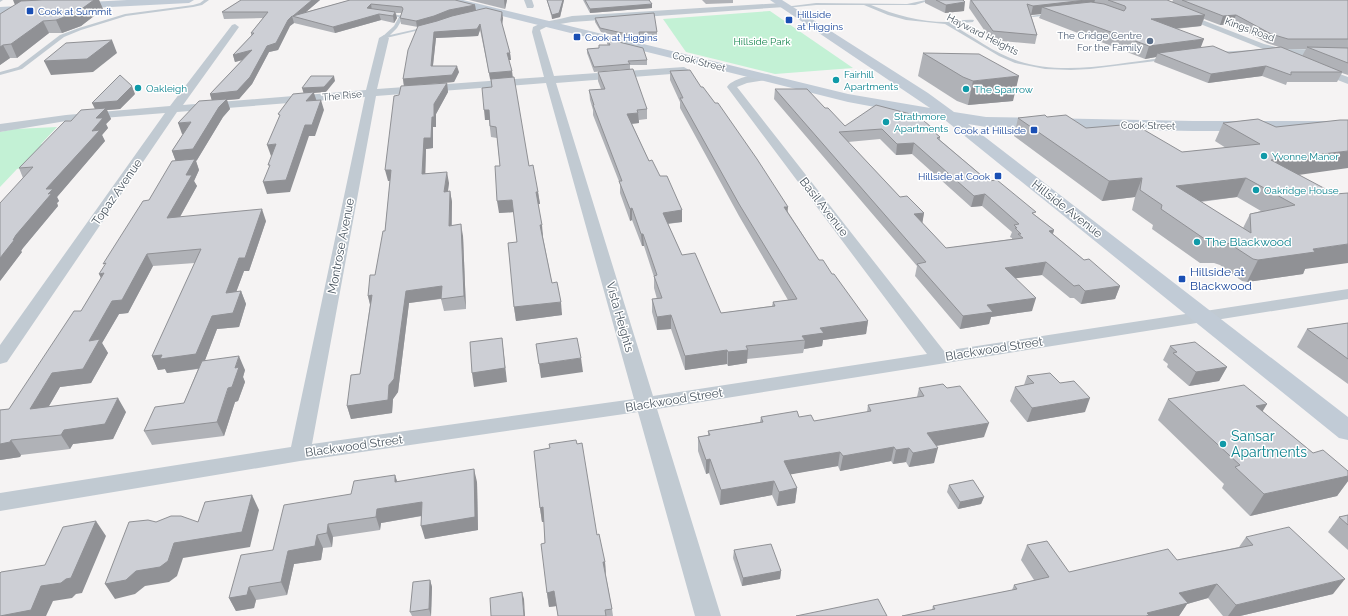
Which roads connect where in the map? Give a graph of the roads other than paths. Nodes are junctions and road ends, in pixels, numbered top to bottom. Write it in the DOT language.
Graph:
graph roads {
  1 [pos="189,0"];
  2 [pos="207,0"];
  3 [pos="450,0"];
  4 [pos="929,0"];
  5 [pos="1145,2"];
  6 [pos="1173,2"];
  7 [pos="781,4"];
  8 [pos="865,4"];
  9 [pos="62,7"];
  10 [pos="46,8"];
  11 [pos="0,10"];
  12 [pos="380,14"];
  13 [pos="1056,14"];
  14 [pos="1033,16"];
  15 [pos="973,21"];
  16 [pos="946,23"];
  17 [pos="549,24"];
  18 [pos="235,27"];
  19 [pos="429,27"];
  20 [pos="384,38"];
  21 [pos="1272,49"];
  22 [pos="1210,53"];
  23 [pos="1348,53"];
  24 [pos="1172,58"];
  25 [pos="684,70"];
  26 [pos="0,74"];
  27 [pos="767,77"];
  28 [pos="550,81"];
  29 [pos="1348,81"];
  30 [pos="371,93"];
  31 [pos="174,109"];
  32 [pos="948,115"];
  33 [pos="1348,118"];
  34 [pos="1348,126"];
  35 [pos="0,128"];
  36 [pos="1348,294"];
  37 [pos="1203,317"];
  38 [pos="0,358"];
  39 [pos="940,358"];
  40 [pos="645,404"];
  41 [pos="1348,431"];
  42 [pos="300,453"];
  43 [pos="0,502"];
  44 [pos="708,616"];
  1 -- 9 [label="main road"];
  2 -- 26 [label="lane"];
  3 -- 17 [label="main road, Cook Street"];
  4 -- 8 [label="lane"];
  5 -- 6 [label="street"];
  5 -- 21 [label="street, Kings Road"];
  7 -- 8 [label="lane, Hayward Heights"];
  7 -- 17 [label="street"];
  7 -- 32 [label="main road, Hillside Avenue"];
  8 -- 16 [label="lane, Hayward Heights"];
  10 -- 11 [label="main road"];
  12 -- 20 [label="lane"];
  13 -- 14 [label="lane"];
  15 -- 16 [label="lane"];
  16 -- 24 [label="lane, Hayward Heights"];
  17 -- 27 [label="main road, Cook Street"];
  17 -- 28 [label="street, Vista Heights"];
  18 -- 31 [label="street, Topaz Avenue"];
  19 -- 20 [label="lane"];
  20 -- 30 [label="street, Montrose Avenue"];
  21 -- 22 [label="lane"];
  21 -- 23 [label="street"];
  21 -- 29 [label="street, Kings Road"];
  25 -- 28 [label="street, The Rise"];
  27 -- 32 [label="main road, Cook Street"];
  27 -- 39 [label="street, Basil Avenue"];
  28 -- 30 [label="street, The Rise"];
  28 -- 40 [label="street, Vista Heights"];
  30 -- 31 [label="street, The Rise"];
  30 -- 42 [label="street, Montrose Avenue"];
  31 -- 35 [label="street, The Rise"];
  31 -- 38 [label="street, Topaz Avenue"];
  32 -- 33 [label="main road, Cook Street"];
  32 -- 34 [label="main road, Cook Street"];
  32 -- 37 [label="main road, Hillside Avenue"];
  36 -- 37 [label="street, Blackwood Street"];
  37 -- 39 [label="street, Blackwood Street"];
  37 -- 41 [label="main road, Hillside Avenue"];
  39 -- 40 [label="street, Blackwood Street"];
  40 -- 42 [label="street, Blackwood Street"];
  40 -- 44 [label="street, Vista Heights"];
  42 -- 43 [label="street, Blackwood Street"];
}
